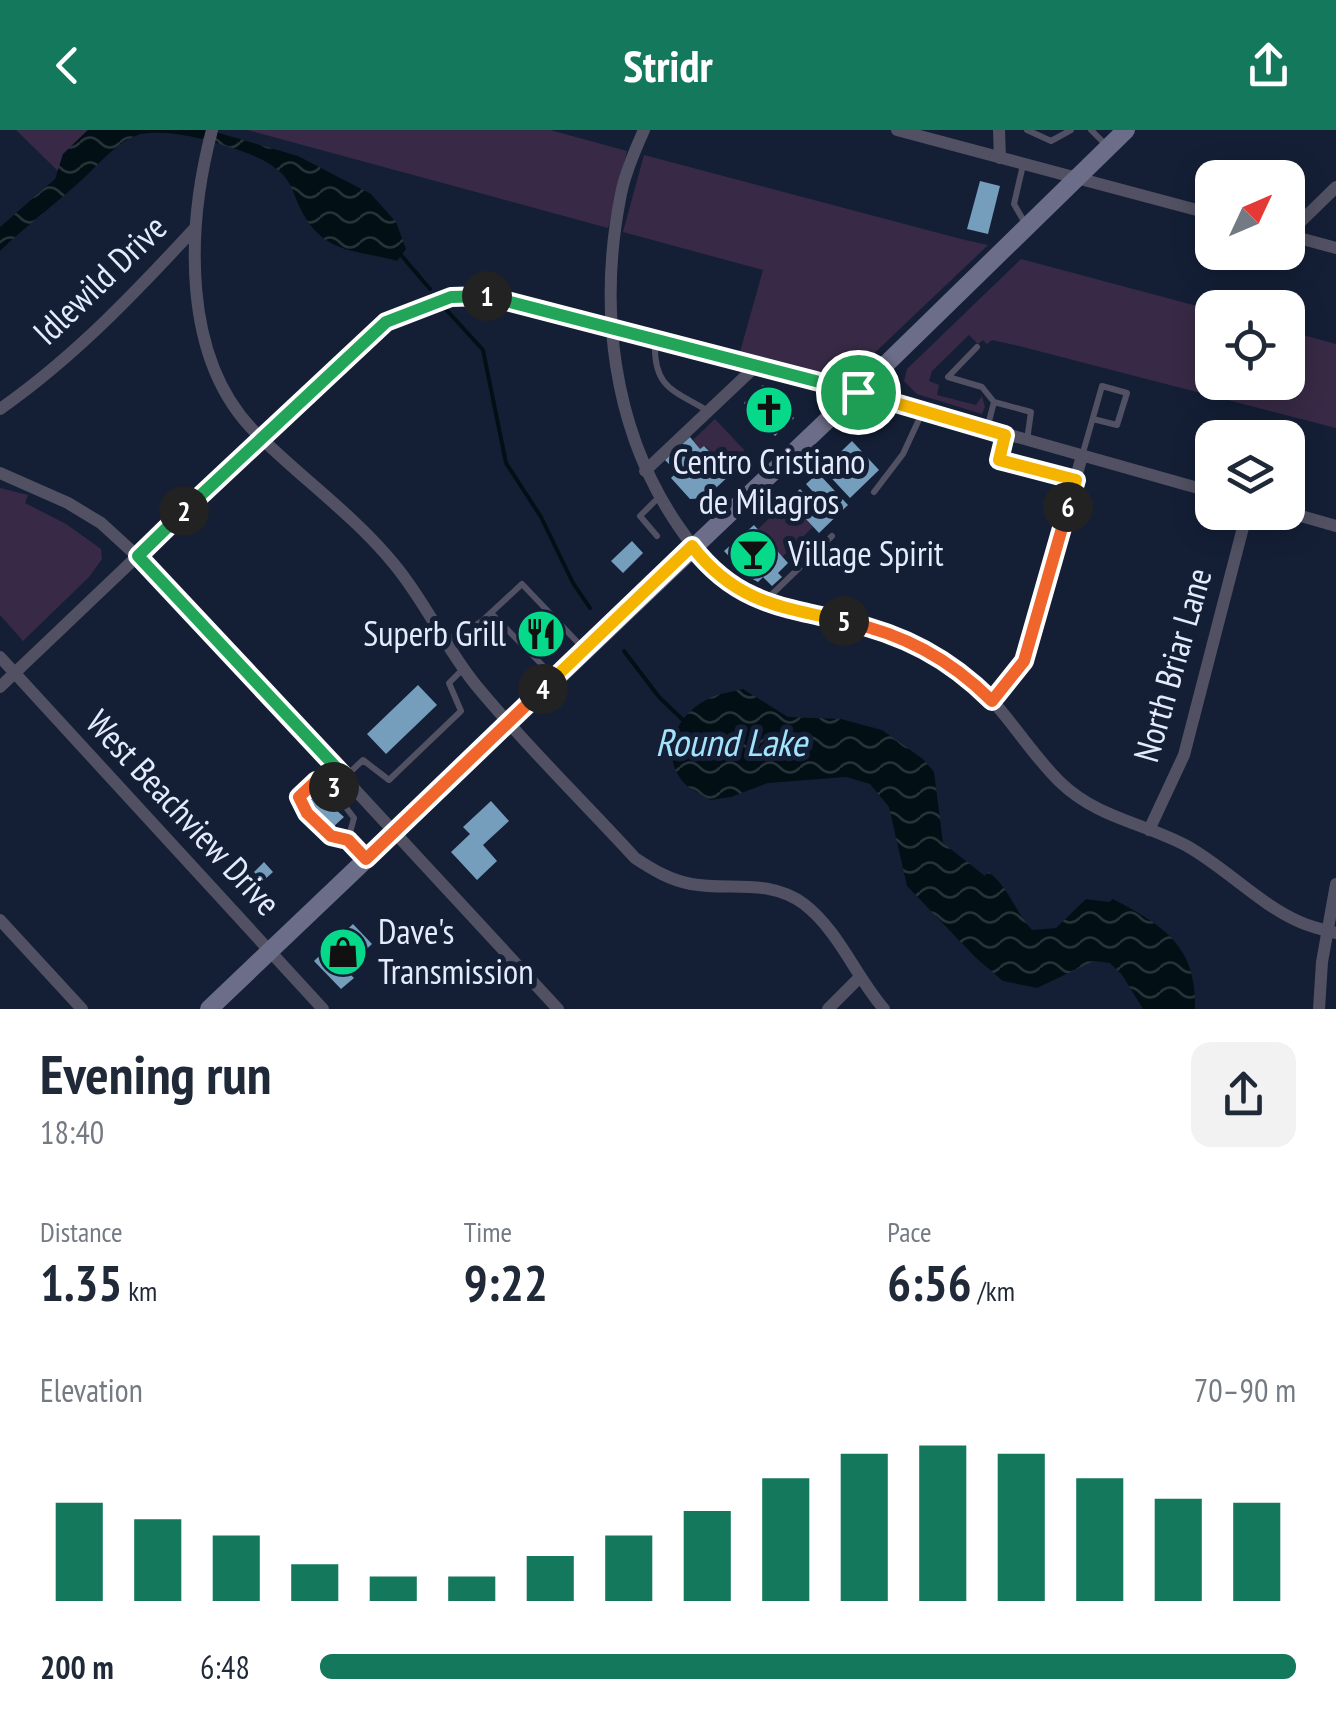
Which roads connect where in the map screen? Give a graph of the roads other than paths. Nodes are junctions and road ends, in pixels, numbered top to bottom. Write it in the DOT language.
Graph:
graph roads {
  1 [pos="212,130"];
  2 [pos="644,130"];
  3 [pos="897,130"];
  4 [pos="999,130"];
  5 [pos="1027,130"];
  6 [pos="1071,130"];
  7 [pos="1091,130"];
  8 [pos="1126,130"];
  9 [pos="1108,147"];
  10 [pos="1000,158"];
  11 [pos="1023,163"];
  12 [pos="1078,177"];
  13 [pos="1336,187"];
  14 [pos="1195,209"];
  15 [pos="1305,217"];
  16 [pos="1027,225"];
  17 [pos="194,230"];
  18 [pos="1305,239"];
  19 [pos="1336,248"];
  20 [pos="612,328"];
  21 [pos="656,340"];
  22 [pos="978,348"];
  23 [pos="754,366"];
  24 [pos="858,392"];
  25 [pos="994,402"];
  26 [pos="0,409"];
  27 [pos="708,411"];
  28 [pos="923,412"];
  29 [pos="1093,419"];
  30 [pos="986,429"];
  31 [pos="1005,435"];
  32 [pos="261,438"];
  33 [pos="1027,441"];
  34 [pos="1082,456"];
  35 [pos="646,471"];
  36 [pos="0,472"];
  37 [pos="1076,480"];
  38 [pos="1195,487"];
  39 [pos="874,492"];
  40 [pos="660,496"];
  41 [pos="1305,517"];
  42 [pos="1336,526"];
  43 [pos="1242,530"];
  44 [pos="657,536"];
  45 [pos="832,536"];
  46 [pos="692,546"];
  47 [pos="138,556"];
  48 [pos="763,602"];
  49 [pos="490,613"];
  50 [pos="445,641"];
  51 [pos="584,650"];
  52 [pos="0,658"];
  53 [pos="464,669"];
  54 [pos="14,674"];
  55 [pos="554,678"];
  56 [pos="0,687"];
  57 [pos="992,701"];
  58 [pos="509,722"];
  59 [pos="345,777"];
  60 [pos="332,789"];
  61 [pos="1149,830"];
  62 [pos="395,831"];
  63 [pos="348,840"];
  64 [pos="366,859"];
  65 [pos="1336,884"];
  66 [pos="0,920"];
  67 [pos="1331,932"];
  68 [pos="270,952"];
  69 [pos="860,977"];
  70 [pos="82,1009"];
  71 [pos="209,1009"];
  72 [pos="323,1009"];
  73 [pos="558,1009"];
  74 [pos="828,1009"];
  75 [pos="884,1009"];
  76 [pos="1319,1009"];
  1 -- 17 [label="street"];
  2 -- 20 [label="street"];
  3 -- 10 [label="street"];
  4 -- 10 [label="street"];
  5 -- 6 [label="lane"];
  7 -- 9 [label="lane"];
  8 -- 9 [label="main road"];
  9 -- 12 [label="main road"];
  10 -- 11 [label="street"];
  11 -- 12 [label="street"];
  11 -- 16 [label="lane"];
  12 -- 14 [label="street"];
  12 -- 16 [label="main road"];
  13 -- 15 [label="street"];
  16 -- 24 [label="main road"];
  17 -- 26 [label="street, Idlewild Drive"];
  17 -- 32 [label="street"];
  18 -- 19 [label="street"];
  20 -- 21 [label="street"];
  20 -- 32 [label="street"];
  20 -- 35 [label="street"];
  21 -- 23 [label="street"];
  21 -- 27 [label="lane"];
  22 -- 25 [label="lane"];
  23 -- 24 [label="street"];
  23 -- 27 [label="street"];
  24 -- 28 [label="street"];
  24 -- 46 [label="main road"];
  25 -- 30 [label="lane"];
  25 -- 33 [label="lane"];
  27 -- 35 [label="street"];
  28 -- 30 [label="street"];
  28 -- 39 [label="lane"];
  29 -- 29 [label="lane"];
  29 -- 34 [label="lane"];
  30 -- 31 [label="street"];
  31 -- 33 [label="street"];
  31 -- 37 [label="lane"];
  32 -- 47 [label="street"];
  32 -- 50 [label="street"];
  33 -- 34 [label="street"];
  34 -- 37 [label="street"];
  34 -- 38 [label="street"];
  35 -- 40 [label="street"];
  36 -- 47 [label="street"];
  37 -- 57 [label="street"];
  40 -- 44 [label="lane"];
  40 -- 46 [label="street"];
  41 -- 42 [label="street"];
  43 -- 61 [label="street, North Briar Lane"];
  45 -- 48 [label="lane"];
  46 -- 48 [label="street"];
  46 -- 51 [label="main road"];
  47 -- 54 [label="street"];
  47 -- 59 [label="street"];
  48 -- 57 [label="street"];
  49 -- 50 [label="lane"];
  49 -- 51 [label="lane"];
  49 -- 55 [label="lane"];
  50 -- 53 [label="street"];
  51 -- 55 [label="main road"];
  52 -- 54 [label="street, West Beachview Drive"];
  53 -- 58 [label="street"];
  53 -- 59 [label="lane"];
  54 -- 56 [label="street"];
  54 -- 68 [label="street, West Beachview Drive"];
  55 -- 58 [label="main road"];
  57 -- 61 [label="street"];
  58 -- 62 [label="main road"];
  58 -- 69 [label="street"];
  59 -- 60 [label="lane"];
  59 -- 62 [label="street"];
  60 -- 63 [label="lane"];
  60 -- 63 [label="lane"];
  61 -- 67 [label="street"];
  62 -- 64 [label="main road"];
  62 -- 73 [label="street"];
  63 -- 64 [label="lane"];
  64 -- 68 [label="main road"];
  65 -- 67 [label="street"];
  66 -- 70 [label="street"];
  67 -- 76 [label="street"];
  68 -- 71 [label="main road"];
  68 -- 72 [label="street, West Beachview Drive"];
  69 -- 74 [label="street"];
  69 -- 75 [label="street"];
}
